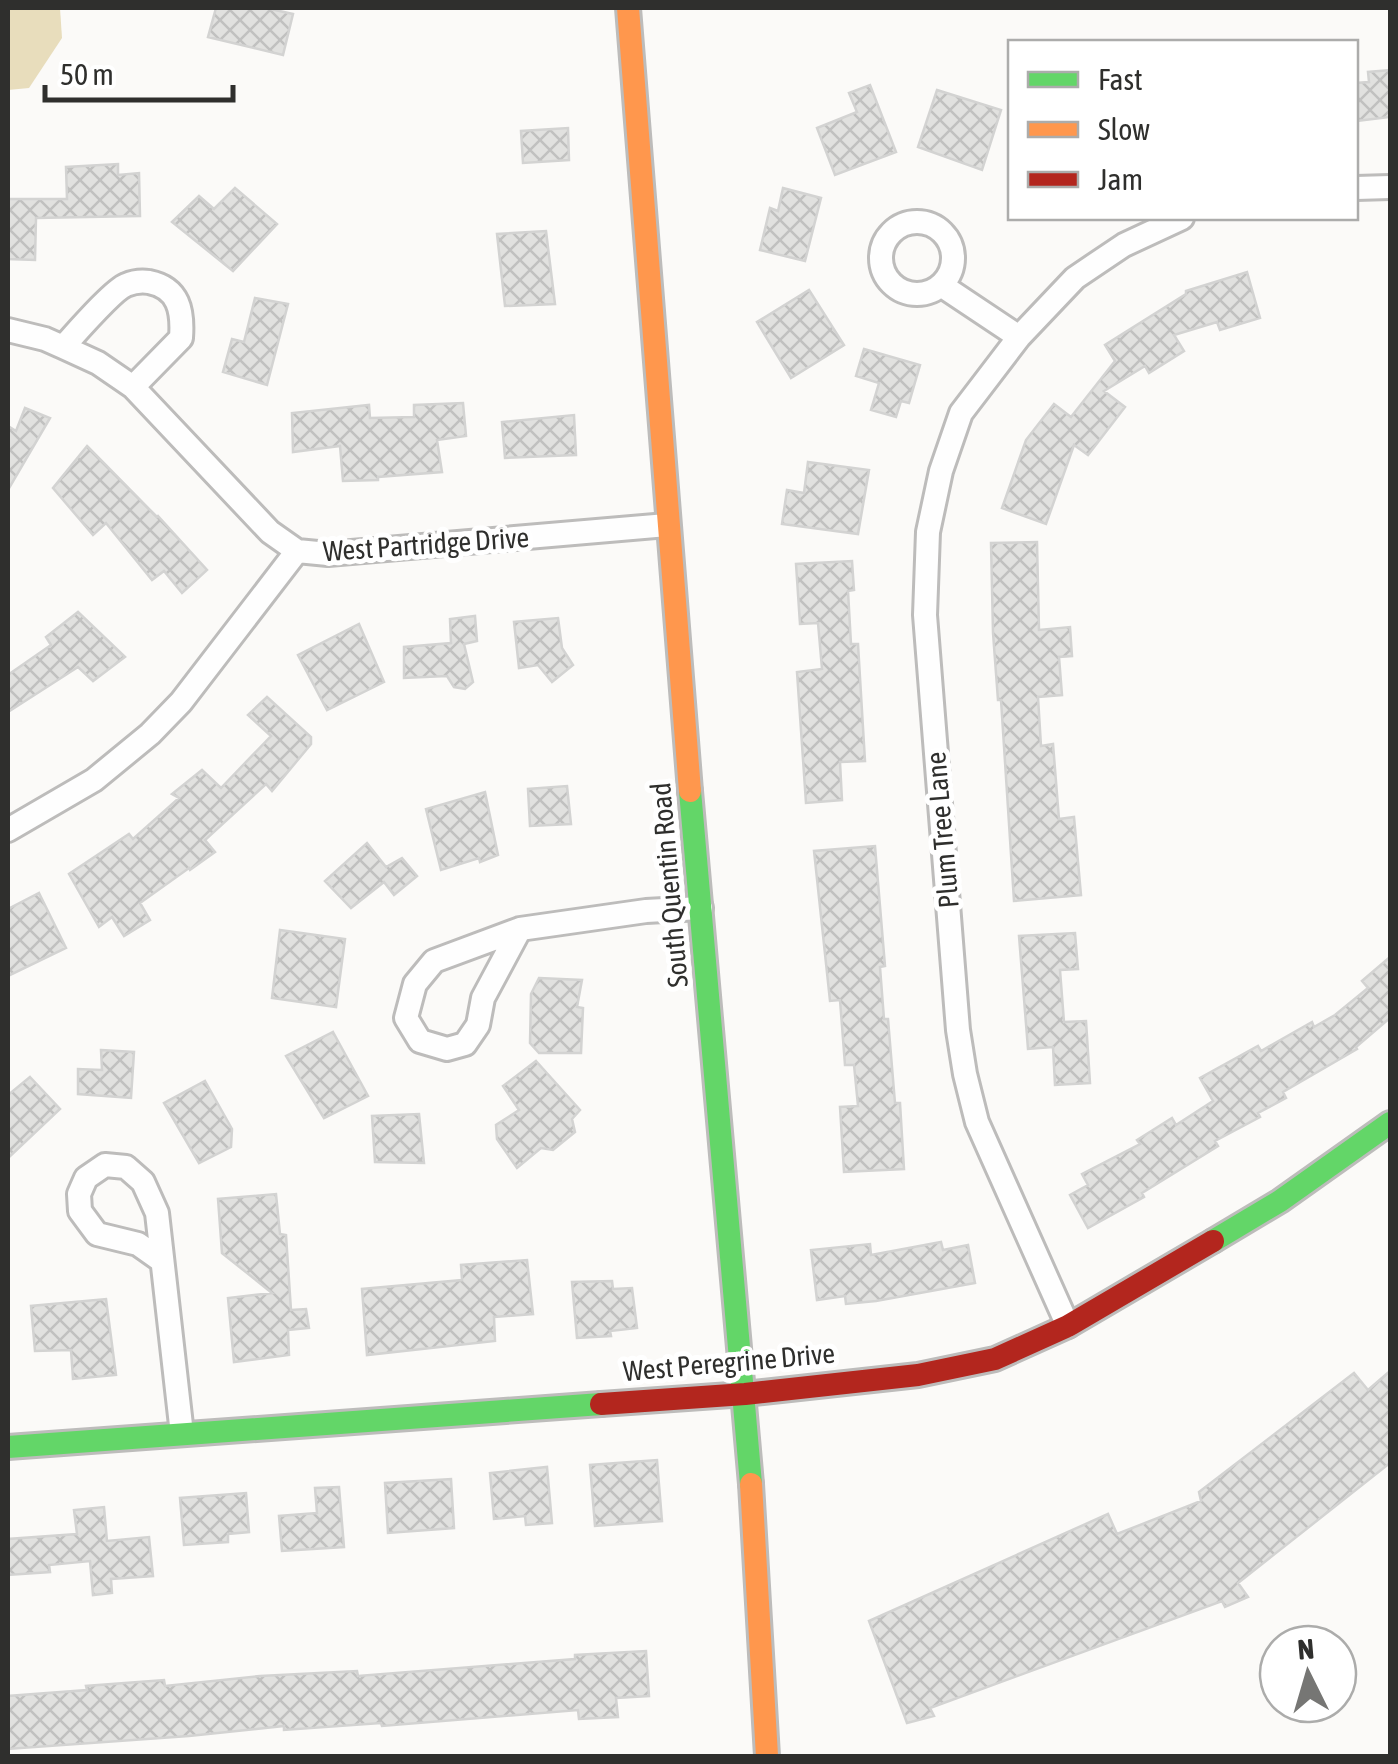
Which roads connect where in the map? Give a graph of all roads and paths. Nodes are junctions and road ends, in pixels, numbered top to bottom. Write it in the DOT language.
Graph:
graph roads {
  1 [pos="628,8"];
  2 [pos="1390,186"];
  3 [pos="1358,188"];
  4 [pos="1178,220"];
  5 [pos="941,285"];
  6 [pos="8,330"];
  7 [pos="1019,338"];
  8 [pos="62,346"];
  9 [pos="133,386"];
  10 [pos="667,525"];
  11 [pos="296,551"];
  12 [pos="8,830"];
  13 [pos="700,908"];
  14 [pos="520,929"];
  15 [pos="1390,1123"];
  16 [pos="162,1261"];
  17 [pos="1068,1326"];
  18 [pos="745,1394"];
  19 [pos="182,1434"];
  20 [pos="8,1447"];
  21 [pos="766,1756"];
  1 -- 10 [label="main road, South Quentin Road"];
  2 -- 3 [label="street"];
  4 -- 7 [label="street, Plum Tree Lane"];
  5 -- 7 [label="street"];
  6 -- 8 [label="street, West Partridge Drive"];
  7 -- 17 [label="street, Plum Tree Lane"];
  8 -- 9 [label="street, West Partridge Drive"];
  8 -- 9 [label="street"];
  9 -- 11 [label="street, West Partridge Drive"];
  10 -- 11 [label="street, West Partridge Drive"];
  10 -- 13 [label="main road, South Quentin Road"];
  11 -- 12 [label="street"];
  13 -- 14 [label="street"];
  13 -- 18 [label="main road, South Quentin Road"];
  14 -- 14 [label="street"];
  15 -- 17 [label="main road, West Peregrine Drive"];
  16 -- 16 [label="street"];
  16 -- 19 [label="street"];
  17 -- 18 [label="main road, West Peregrine Drive"];
  18 -- 19 [label="main road, West Peregrine Drive"];
  18 -- 21 [label="main road, South Quentin Road"];
  19 -- 20 [label="main road, West Peregrine Drive"];
}
